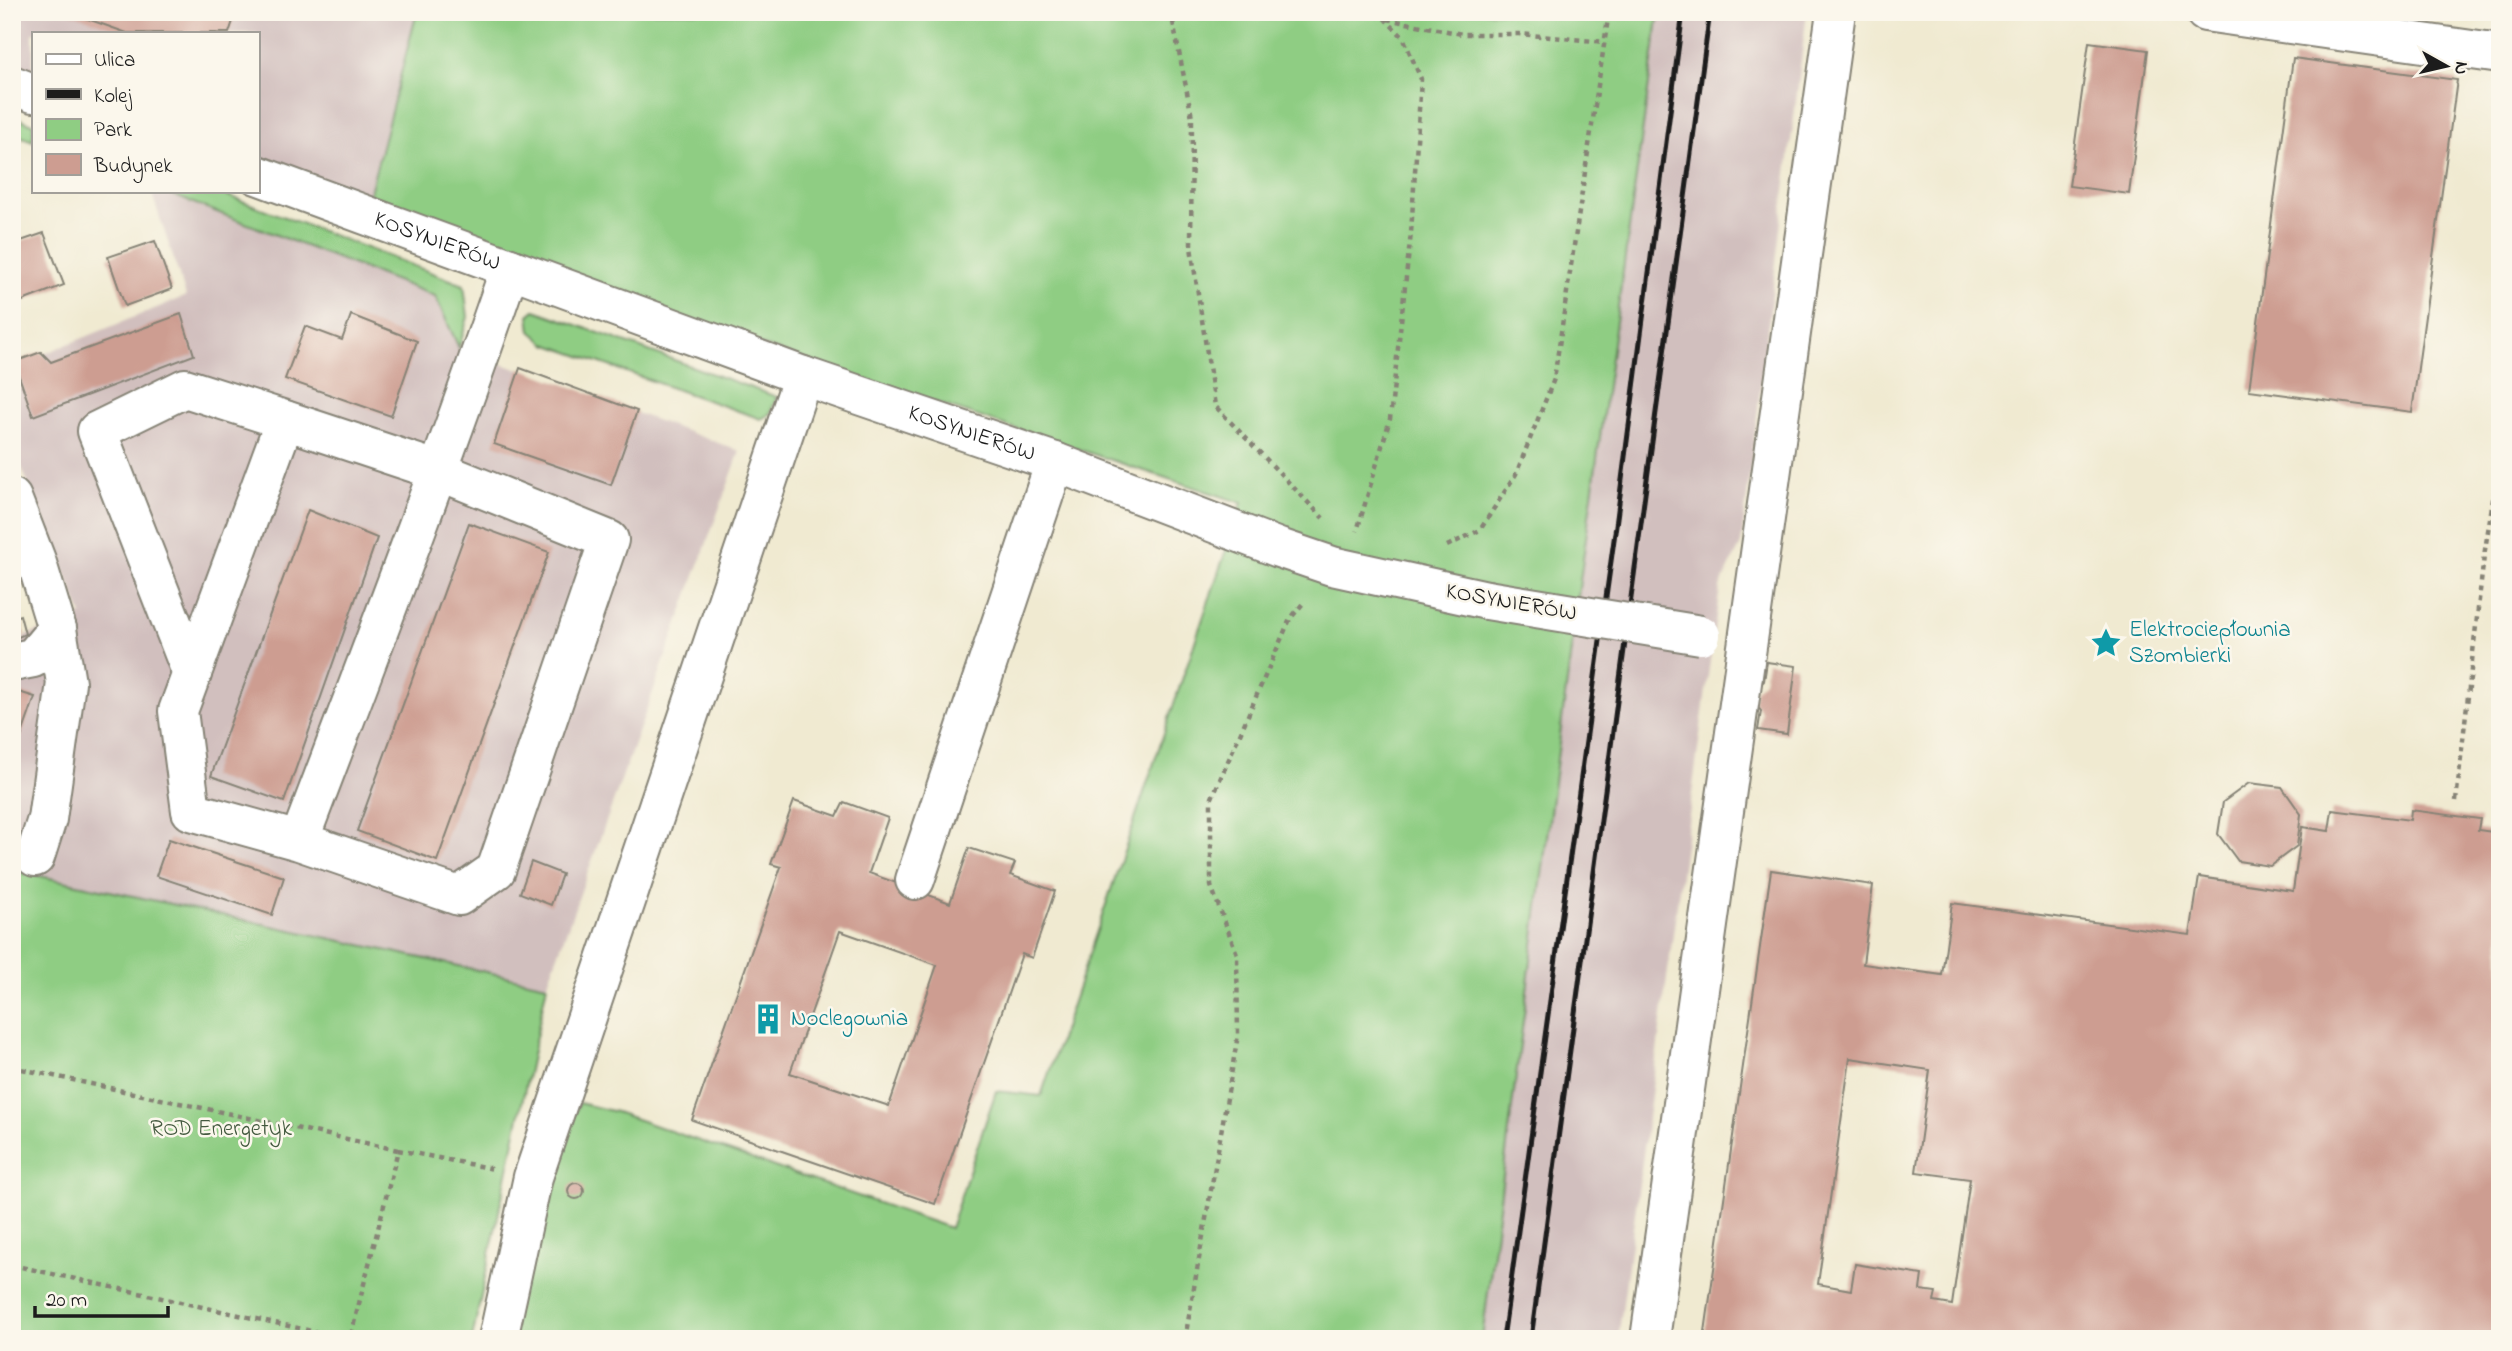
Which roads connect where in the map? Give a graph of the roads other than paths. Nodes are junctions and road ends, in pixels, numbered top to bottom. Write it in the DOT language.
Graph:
graph roads {
  1 [pos="1836,12"];
  2 [pos="2205,12"];
  3 [pos="2500,54"];
  4 [pos="12,85"];
  5 [pos="32,93"];
  6 [pos="259,177"];
  7 [pos="510,268"];
  8 [pos="803,376"];
  9 [pos="285,420"];
  10 [pos="1055,462"];
  11 [pos="439,471"];
  12 [pos="12,498"];
  13 [pos="57,629"];
  14 [pos="1748,642"];
  15 [pos="12,662"];
  16 [pos="192,674"];
  17 [pos="299,841"];
  18 [pos="35,857"];
  19 [pos="915,880"];
  20 [pos="498,1339"];
  21 [pos="1650,1339"];
  1 -- 14 [label="street"];
  2 -- 3 [label="street"];
  4 -- 5 [label="street"];
  6 -- 7 [label="street, KOSYNIERÓW"];
  7 -- 8 [label="street, KOSYNIERÓW"];
  7 -- 11 [label="street"];
  8 -- 10 [label="street, KOSYNIERÓW"];
  8 -- 20 [label="street"];
  9 -- 11 [label="street"];
  9 -- 16 [label="street"];
  9 -- 16 [label="street"];
  10 -- 14 [label="street, KOSYNIERÓW, bridge"];
  10 -- 19 [label="street"];
  11 -- 17 [label="street"];
  11 -- 17 [label="street"];
  12 -- 13 [label="street"];
  13 -- 15 [label="street"];
  13 -- 18 [label="street"];
  14 -- 21 [label="street"];
  16 -- 17 [label="street"];
}
